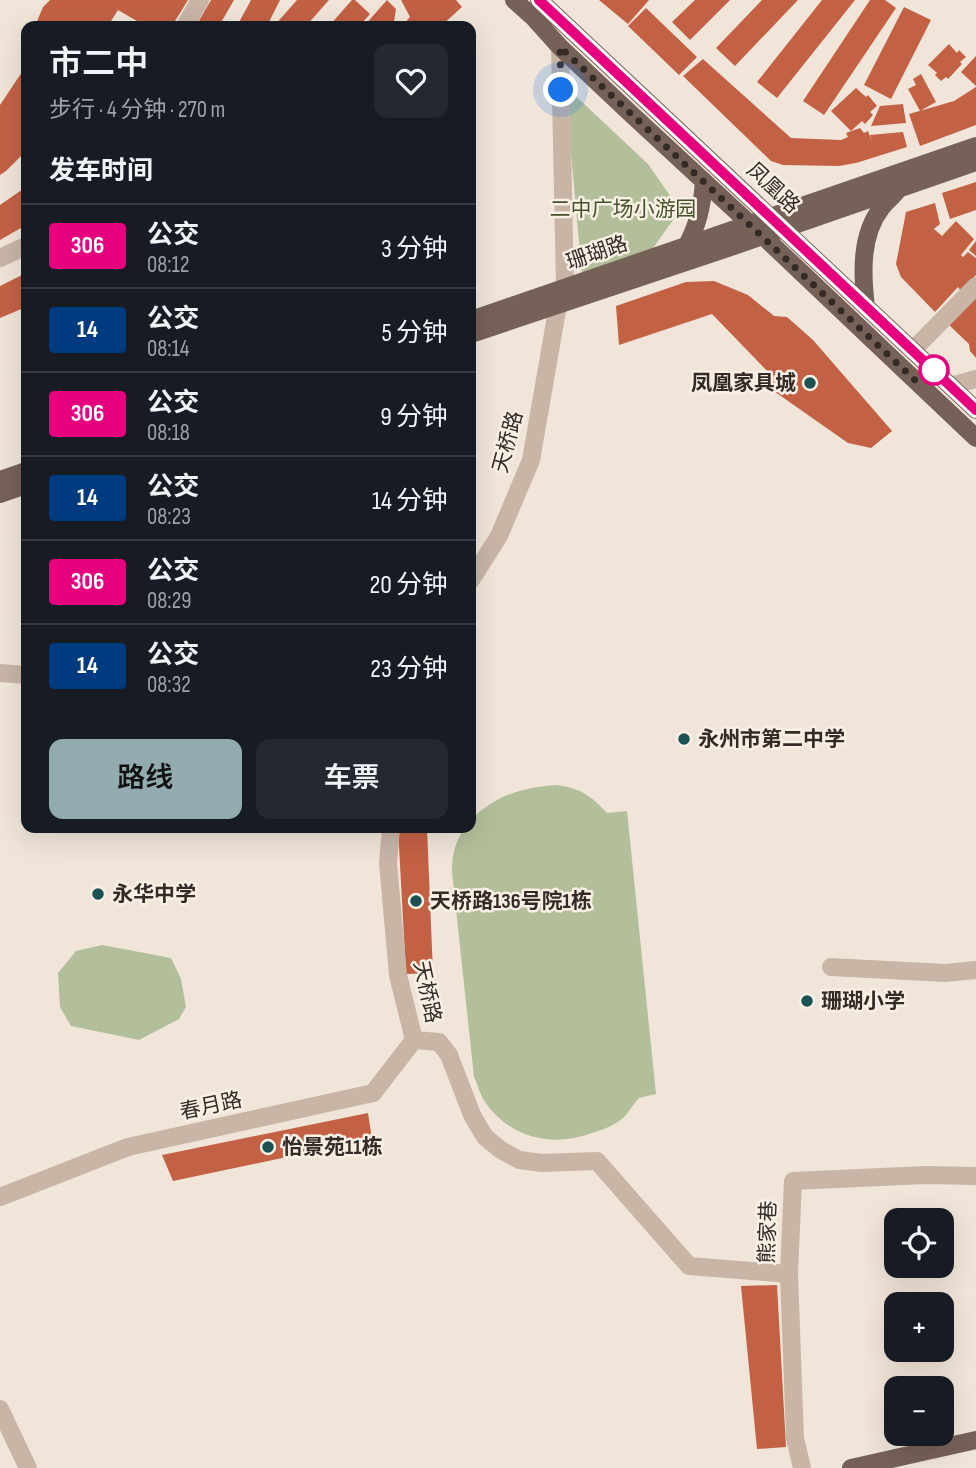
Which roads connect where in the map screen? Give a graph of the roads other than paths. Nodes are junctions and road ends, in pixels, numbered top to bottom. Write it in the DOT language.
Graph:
graph roads {
  1 [pos="200,0"];
  2 [pos="514,0"];
  3 [pos="539,8"];
  4 [pos="189,21"];
  5 [pos="560,47"];
  6 [pos="660,113"];
  7 [pos="646,128"];
  8 [pos="976,146"];
  9 [pos="976,162"];
  10 [pos="704,182"];
  11 [pos="900,189"];
  12 [pos="777,223"];
  13 [pos="757,230"];
  14 [pos="686,247"];
  15 [pos="21,248"];
  16 [pos="0,258"];
  17 [pos="976,286"];
  18 [pos="561,297"];
  19 [pos="866,307"];
  20 [pos="476,319"];
  21 [pos="476,332"];
  22 [pos="913,350"];
  23 [pos="976,379"];
  24 [pos="951,386"];
  25 [pos="976,410"];
  26 [pos="976,438"];
  27 [pos="21,473"];
  28 [pos="0,480"];
  29 [pos="21,487"];
  30 [pos="0,494"];
  31 [pos="476,572"];
  32 [pos="0,673"];
  33 [pos="21,675"];
  34 [pos="391,833"];
  35 [pos="831,967"];
  36 [pos="976,970"];
  37 [pos="414,1040"];
  38 [pos="976,1176"];
  39 [pos="0,1197"];
  40 [pos="789,1273"];
  41 [pos="0,1409"];
  42 [pos="976,1440"];
  43 [pos="27,1468"];
  44 [pos="802,1468"];
  45 [pos="851,1468"];
  1 -- 4 [label="street"];
  2 -- 3 [label="main road, 凤凰路"];
  3 -- 5 [label="main road, 凤凰路"];
  3 -- 6 [label="main road, 凤凰路"];
  5 -- 7 [label="main road, 凤凰路"];
  5 -- 18 [label="street, 天桥路"];
  6 -- 7 [label="main road"];
  6 -- 12 [label="main road, 凤凰路"];
  7 -- 10 [label="main road, 凤凰路"];
  8 -- 12 [label="main road, 珊瑚路"];
  9 -- 11 [label="main road, 珊瑚路"];
  10 -- 13 [label="main road, 凤凰路"];
  10 -- 14 [label="main road"];
  11 -- 12 [label="main road, 珊瑚路"];
  11 -- 19 [label="main road"];
  12 -- 13 [label="main road, 珊瑚路"];
  12 -- 19 [label="main road, 凤凰路"];
  13 -- 14 [label="main road, 珊瑚路"];
  13 -- 18 [label="main road, 珊瑚路"];
  13 -- 26 [label="main road, 凤凰路"];
  14 -- 18 [label="main road, 珊瑚路"];
  15 -- 16 [label="street"];
  17 -- 22 [label="street"];
  18 -- 20 [label="main road, 珊瑚路"];
  18 -- 21 [label="main road, 珊瑚路"];
  18 -- 31 [label="street, 天桥路"];
  19 -- 22 [label="main road, 凤凰路"];
  22 -- 24 [label="main road, 凤凰路"];
  23 -- 24 [label="street"];
  24 -- 25 [label="main road, 凤凰路"];
  27 -- 28 [label="main road"];
  29 -- 30 [label="main road"];
  32 -- 33 [label="street"];
  34 -- 37 [label="street, 天桥路"];
  35 -- 36 [label="street"];
  37 -- 39 [label="street, 春月路"];
  37 -- 40 [label="street"];
  38 -- 40 [label="street, 熊家巷"];
  40 -- 44 [label="street, 熊家巷"];
  41 -- 43 [label="street"];
  42 -- 45 [label="main road"];
}
